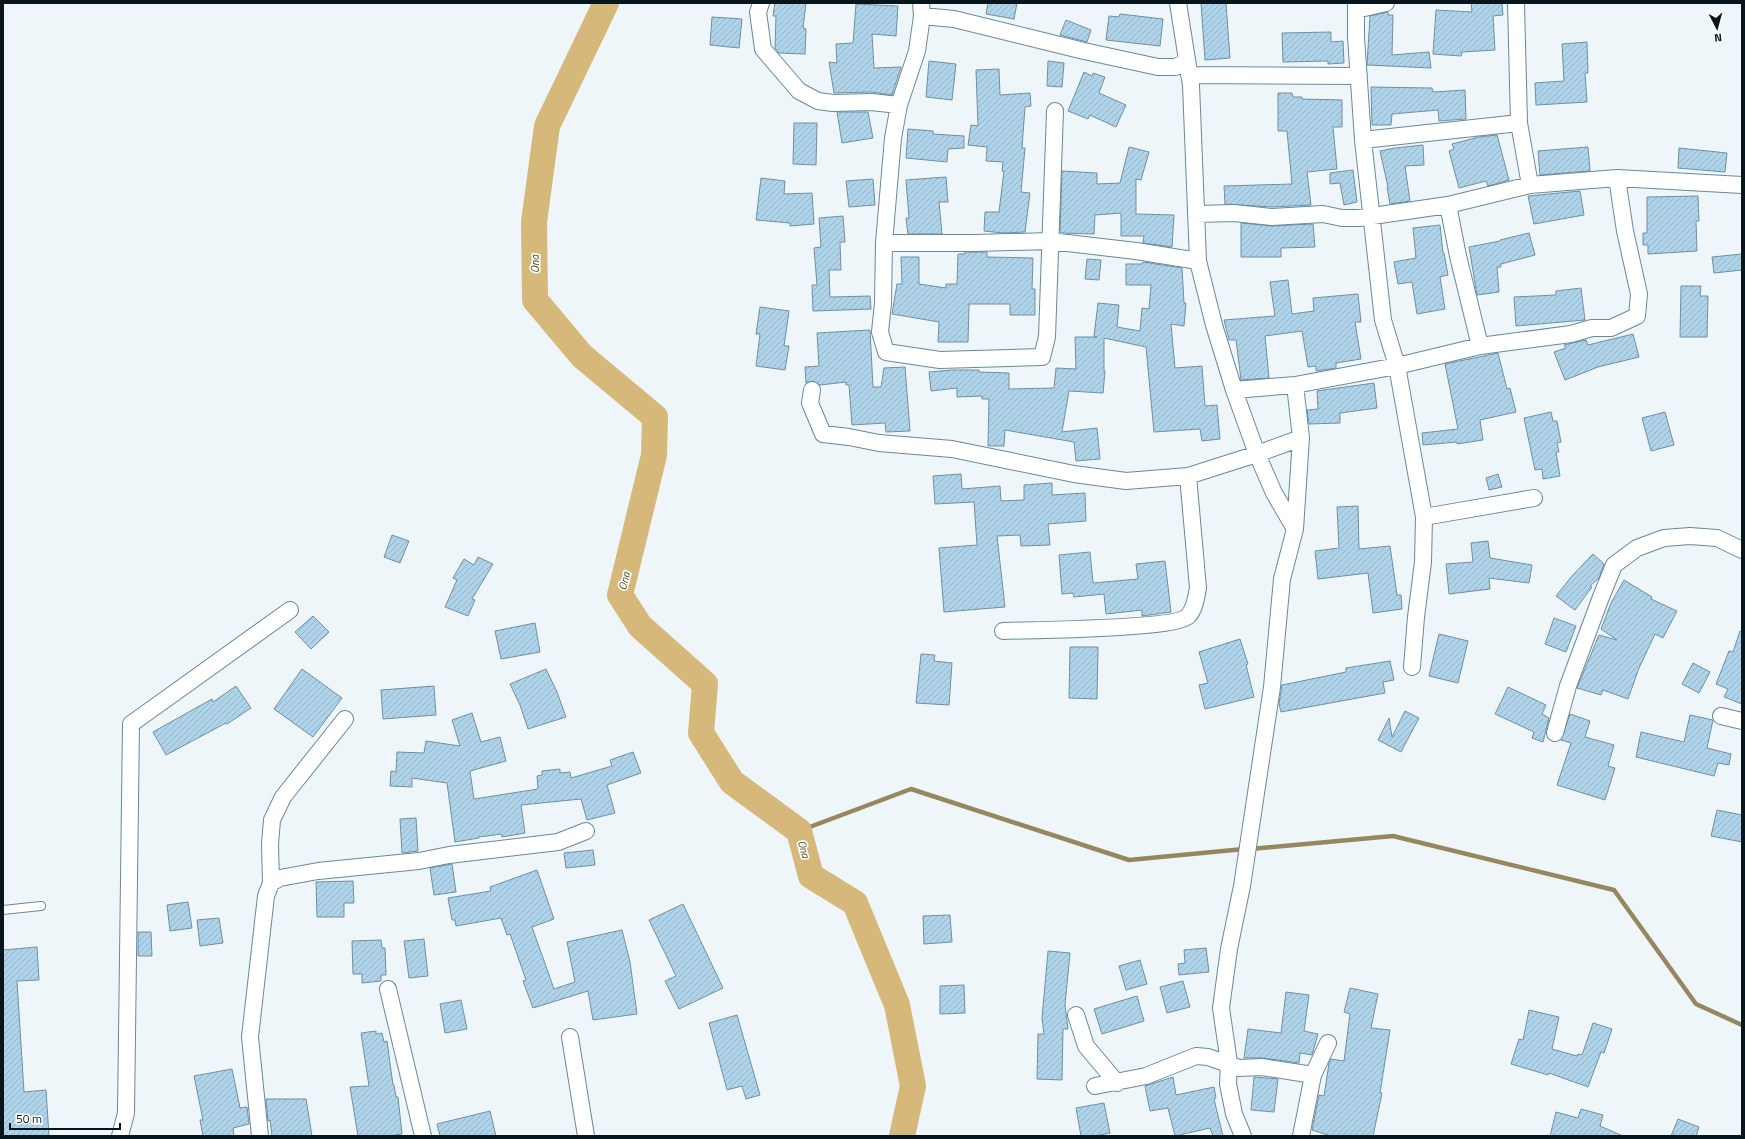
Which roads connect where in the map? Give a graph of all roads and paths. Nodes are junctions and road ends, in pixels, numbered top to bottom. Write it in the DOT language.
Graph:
graph roads {
  1 [pos="761,3"];
  2 [pos="1178,3"];
  3 [pos="1386,3"];
  4 [pos="1516,3"];
  5 [pos="1356,6"];
  6 [pos="921,10"];
  7 [pos="1188,68"];
  8 [pos="1359,76"];
  9 [pos="899,105"];
  10 [pos="1055,111"];
  11 [pos="1519,123"];
  12 [pos="1363,140"];
  13 [pos="1617,178"];
  14 [pos="1530,184"];
  15 [pos="1742,185"];
  16 [pos="1448,205"];
  17 [pos="1196,214"];
  18 [pos="1372,216"];
  19 [pos="1050,241"];
  20 [pos="884,243"];
  21 [pos="1198,261"];
  22 [pos="1480,346"];
  23 [pos="1397,366"];
  24 [pos="1295,385"];
  25 [pos="812,390"];
  26 [pos="1234,390"];
  27 [pos="1301,438"];
  28 [pos="1257,454"];
  29 [pos="1188,476"];
  30 [pos="1534,498"];
  31 [pos="1424,517"];
  32 [pos="1295,529"];
  33 [pos="1742,550"];
  34 [pos="290,610"];
  35 [pos="1003,631"];
  36 [pos="1412,668"];
  37 [pos="1721,716"];
  38 [pos="345,719"];
  39 [pos="1742,721"];
  40 [pos="1555,733"];
  41 [pos="586,831"];
  42 [pos="271,883"];
  43 [pos="40,906"];
  44 [pos="3,910"];
  45 [pos="388,989"];
  46 [pos="1076,1015"];
  47 [pos="570,1037"];
  48 [pos="1328,1043"];
  49 [pos="1229,1063"];
  50 [pos="1313,1075"];
  51 [pos="1117,1083"];
  52 [pos="1095,1086"];
  53 [pos="120,1136"];
  54 [pos="260,1136"];
  55 [pos="424,1136"];
  56 [pos="586,1136"];
  57 [pos="1243,1136"];
  58 [pos="1301,1136"];
  1 -- 9 [label="street"];
  2 -- 7 [label="street"];
  3 -- 5 [label="street"];
  4 -- 11 [label="street"];
  5 -- 8 [label="street"];
  6 -- 7 [label="street"];
  6 -- 9 [label="street"];
  7 -- 8 [label="street"];
  7 -- 17 [label="street"];
  8 -- 12 [label="street"];
  9 -- 20 [label="street"];
  10 -- 19 [label="street"];
  11 -- 12 [label="street"];
  11 -- 14 [label="street"];
  12 -- 18 [label="street"];
  13 -- 14 [label="street"];
  13 -- 15 [label="street"];
  13 -- 22 [label="street"];
  14 -- 16 [label="street"];
  16 -- 18 [label="street"];
  16 -- 22 [label="street"];
  17 -- 18 [label="street"];
  17 -- 21 [label="street"];
  18 -- 23 [label="street"];
  19 -- 20 [label="street"];
  19 -- 20 [label="street"];
  19 -- 21 [label="street"];
  21 -- 26 [label="street"];
  22 -- 23 [label="street"];
  23 -- 24 [label="street"];
  23 -- 31 [label="street"];
  24 -- 26 [label="street"];
  24 -- 27 [label="street"];
  25 -- 29 [label="street"];
  26 -- 28 [label="street"];
  27 -- 28 [label="street"];
  27 -- 32 [label="street"];
  28 -- 29 [label="street"];
  28 -- 32 [label="street"];
  29 -- 35 [label="street"];
  30 -- 31 [label="street"];
  31 -- 36 [label="street"];
  32 -- 49 [label="street"];
  33 -- 40 [label="street"];
  34 -- 53 [label="street"];
  37 -- 39 [label="street"];
  38 -- 42 [label="street"];
  41 -- 42 [label="street"];
  42 -- 54 [label="street"];
  43 -- 44 [label="lane"];
  45 -- 55 [label="street"];
  46 -- 51 [label="street"];
  47 -- 56 [label="street"];
  48 -- 50 [label="street"];
  49 -- 50 [label="street"];
  49 -- 51 [label="street"];
  49 -- 57 [label="street"];
  50 -- 58 [label="street"];
  51 -- 52 [label="street"];
}
